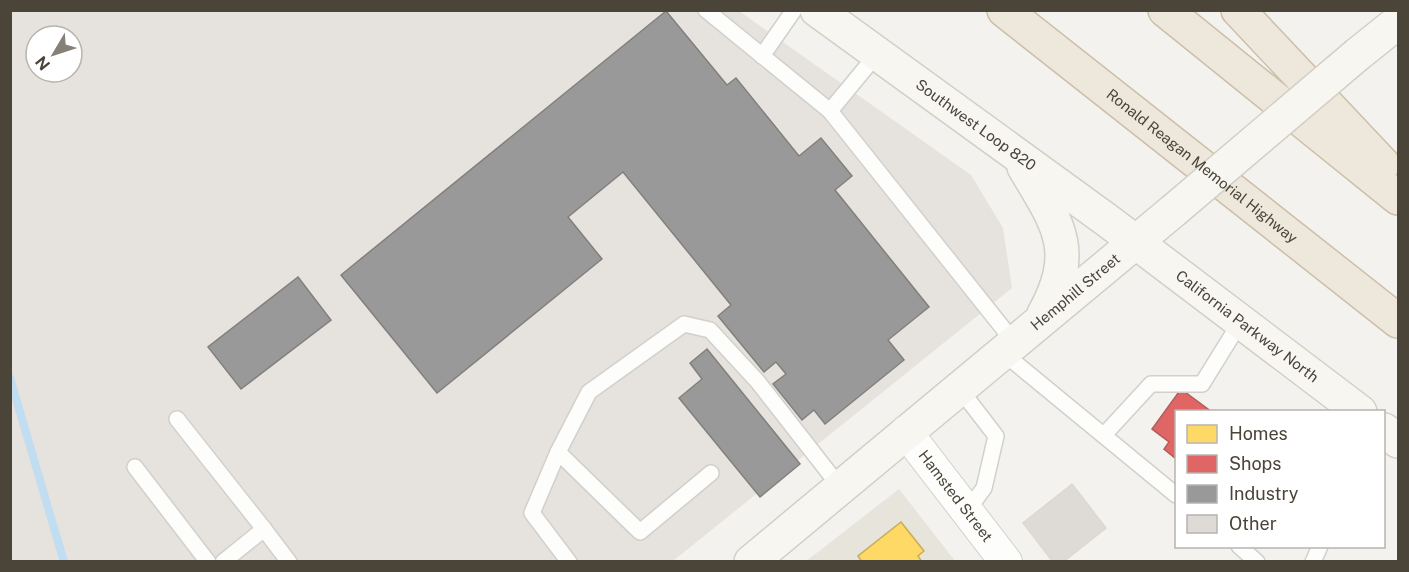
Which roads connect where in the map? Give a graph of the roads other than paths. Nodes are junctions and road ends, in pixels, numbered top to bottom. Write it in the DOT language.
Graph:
graph roads {
  1 [pos="706,10"];
  2 [pos="794,10"];
  3 [pos="817,10"];
  4 [pos="1004,10"];
  5 [pos="1165,10"];
  6 [pos="1238,10"];
  7 [pos="1398,22"];
  8 [pos="877,54"];
  9 [pos="762,56"];
  10 [pos="830,111"];
  11 [pos="1017,155"];
  12 [pos="1398,182"];
  13 [pos="1398,198"];
  14 [pos="1135,242"];
  15 [pos="1041,321"];
  16 [pos="1241,321"];
  17 [pos="1398,321"];
  18 [pos="1008,347"];
  19 [pos="959,388"];
  20 [pos="1340,405"];
  21 [pos="177,419"];
  22 [pos="1385,431"];
  23 [pos="906,432"];
  24 [pos="1104,435"];
  25 [pos="1398,441"];
  26 [pos="558,452"];
  27 [pos="135,467"];
  28 [pos="711,472"];
  29 [pos="840,487"];
  30 [pos="1175,494"];
  31 [pos="967,511"];
  32 [pos="264,529"];
  33 [pos="1241,548"];
  34 [pos="756,560"];
  35 [pos="208,561"];
  36 [pos="224,561"];
  37 [pos="290,561"];
  38 [pos="569,561"];
  39 [pos="1006,561"];
  40 [pos="1257,561"];
  1 -- 9 [label="lane"];
  2 -- 9 [label="lane"];
  3 -- 8 [label="main road, Southwest Loop 820"];
  4 -- 17 [label="highway, Ronald Reagan Memorial Highway"];
  5 -- 13 [label="highway"];
  6 -- 12 [label="highway"];
  7 -- 14 [label="main road, Hemphill Street, bridge"];
  8 -- 10 [label="lane"];
  8 -- 11 [label="main road, Southwest Loop 820"];
  9 -- 10 [label="lane"];
  10 -- 18 [label="lane"];
  11 -- 14 [label="main road, Southwest Loop 820"];
  11 -- 15 [label="main road"];
  14 -- 15 [label="main road, Hemphill Street"];
  14 -- 16 [label="main road, California Parkway North"];
  15 -- 18 [label="main road, Hemphill Street"];
  16 -- 20 [label="main road, California Parkway North"];
  16 -- 24 [label="lane"];
  18 -- 19 [label="main road, Hemphill Street"];
  18 -- 24 [label="lane"];
  19 -- 23 [label="main road, Hemphill Street"];
  19 -- 31 [label="lane"];
  21 -- 32 [label="lane"];
  22 -- 25 [label="main road"];
  23 -- 29 [label="main road, Hemphill Street"];
  23 -- 31 [label="street, Hamsted Street"];
  24 -- 30 [label="lane"];
  26 -- 28 [label="lane"];
  26 -- 29 [label="lane"];
  26 -- 38 [label="lane"];
  27 -- 35 [label="lane"];
  29 -- 34 [label="main road, Hemphill Street"];
  31 -- 39 [label="street, Hamsted Street"];
  32 -- 36 [label="lane"];
  32 -- 37 [label="lane"];
  33 -- 40 [label="lane"];
}
